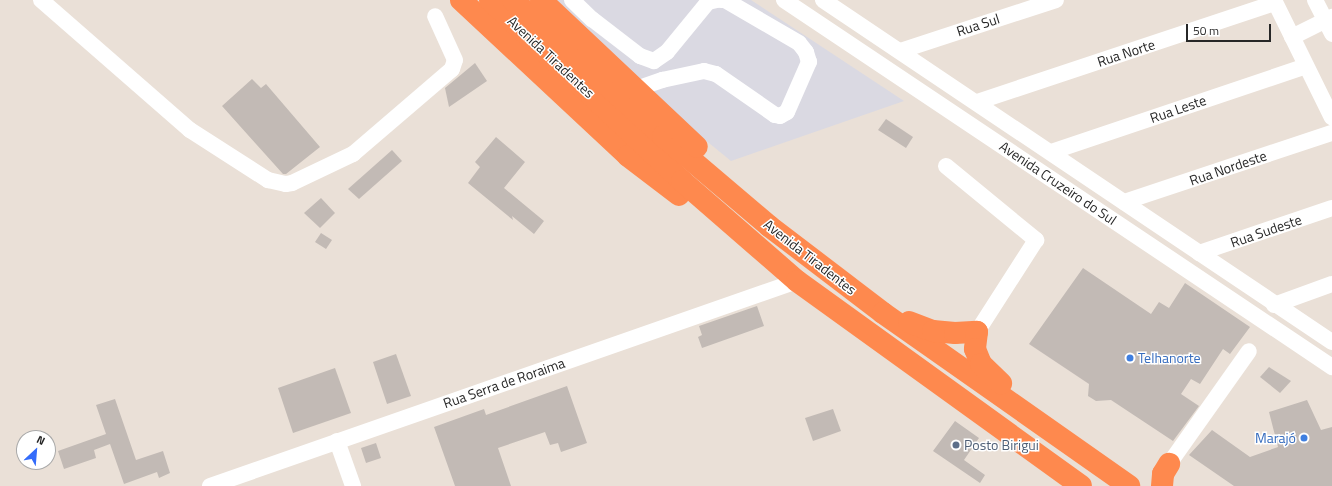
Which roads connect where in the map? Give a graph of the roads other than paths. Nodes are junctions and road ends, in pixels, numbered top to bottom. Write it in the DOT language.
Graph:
graph roads {
  1 [pos="41,0"];
  2 [pos="461,0"];
  3 [pos="490,0"];
  4 [pos="513,0"];
  5 [pos="541,0"];
  6 [pos="572,0"];
  7 [pos="717,0"];
  8 [pos="721,0"];
  9 [pos="784,0"];
  10 [pos="823,0"];
  11 [pos="1056,0"];
  12 [pos="1315,0"];
  13 [pos="1274,2"];
  14 [pos="435,16"];
  15 [pos="1328,19"];
  16 [pos="1332,34"];
  17 [pos="1292,37"];
  18 [pos="900,51"];
  19 [pos="654,61"];
  20 [pos="1306,66"];
  21 [pos="662,80"];
  22 [pos="636,89"];
  23 [pos="977,102"];
  24 [pos="1332,118"];
  25 [pos="1332,133"];
  26 [pos="1051,152"];
  27 [pos="946,166"];
  28 [pos="1124,202"];
  29 [pos="1332,208"];
  30 [pos="769,226"];
  31 [pos="759,249"];
  32 [pos="1199,254"];
  33 [pos="797,281"];
  34 [pos="1332,284"];
  35 [pos="1274,305"];
  36 [pos="883,313"];
  37 [pos="977,332"];
  38 [pos="1332,342"];
  39 [pos="1250,351"];
  40 [pos="1332,367"];
  41 [pos="1051,431"];
  42 [pos="337,441"];
  43 [pos="1170,464"];
  44 [pos="210,486"];
  45 [pos="353,486"];
  46 [pos="1081,486"];
  47 [pos="1129,486"];
  48 [pos="1162,486"];
  1 -- 14 [label="street"];
  2 -- 31 [label="highway"];
  3 -- 31 [label="highway, Avenida Tiradentes"];
  4 -- 30 [label="highway, Avenida Tiradentes"];
  5 -- 22 [label="highway"];
  6 -- 19 [label="street"];
  7 -- 19 [label="street"];
  8 -- 21 [label="street"];
  9 -- 40 [label="street, Avenida Cruzeiro do Sul"];
  10 -- 18 [label="street, Avenida Cruzeiro do Sul"];
  11 -- 18 [label="street, Rua Sul"];
  12 -- 15 [label="street"];
  13 -- 17 [label="street"];
  13 -- 23 [label="street, Rua Norte"];
  15 -- 16 [label="street"];
  15 -- 17 [label="street"];
  17 -- 20 [label="street"];
  18 -- 23 [label="street, Avenida Cruzeiro do Sul"];
  19 -- 21 [label="street"];
  20 -- 24 [label="street"];
  20 -- 26 [label="street, Rua Leste"];
  21 -- 22 [label="street"];
  22 -- 30 [label="highway"];
  23 -- 26 [label="street, Avenida Cruzeiro do Sul"];
  25 -- 28 [label="street, Rua Nordeste"];
  26 -- 28 [label="street, Avenida Cruzeiro do Sul"];
  27 -- 37 [label="street"];
  28 -- 32 [label="street, Avenida Cruzeiro do Sul"];
  29 -- 32 [label="street, Rua Sudeste"];
  30 -- 36 [label="highway, Avenida Tiradentes"];
  31 -- 33 [label="highway, Avenida Tiradentes"];
  32 -- 35 [label="street, Avenida Cruzeiro do Sul"];
  33 -- 42 [label="street, Rua Serra de Roraima"];
  33 -- 46 [label="highway, Avenida Tiradentes"];
  34 -- 35 [label="street"];
  35 -- 38 [label="street, Avenida Cruzeiro do Sul"];
  36 -- 37 [label="highway"];
  36 -- 41 [label="highway, Avenida Tiradentes"];
  37 -- 41 [label="highway"];
  39 -- 43 [label="street"];
  41 -- 47 [label="highway, Avenida Tiradentes"];
  42 -- 44 [label="street, Rua Serra de Roraima"];
  42 -- 45 [label="street"];
  43 -- 48 [label="highway"];
}
